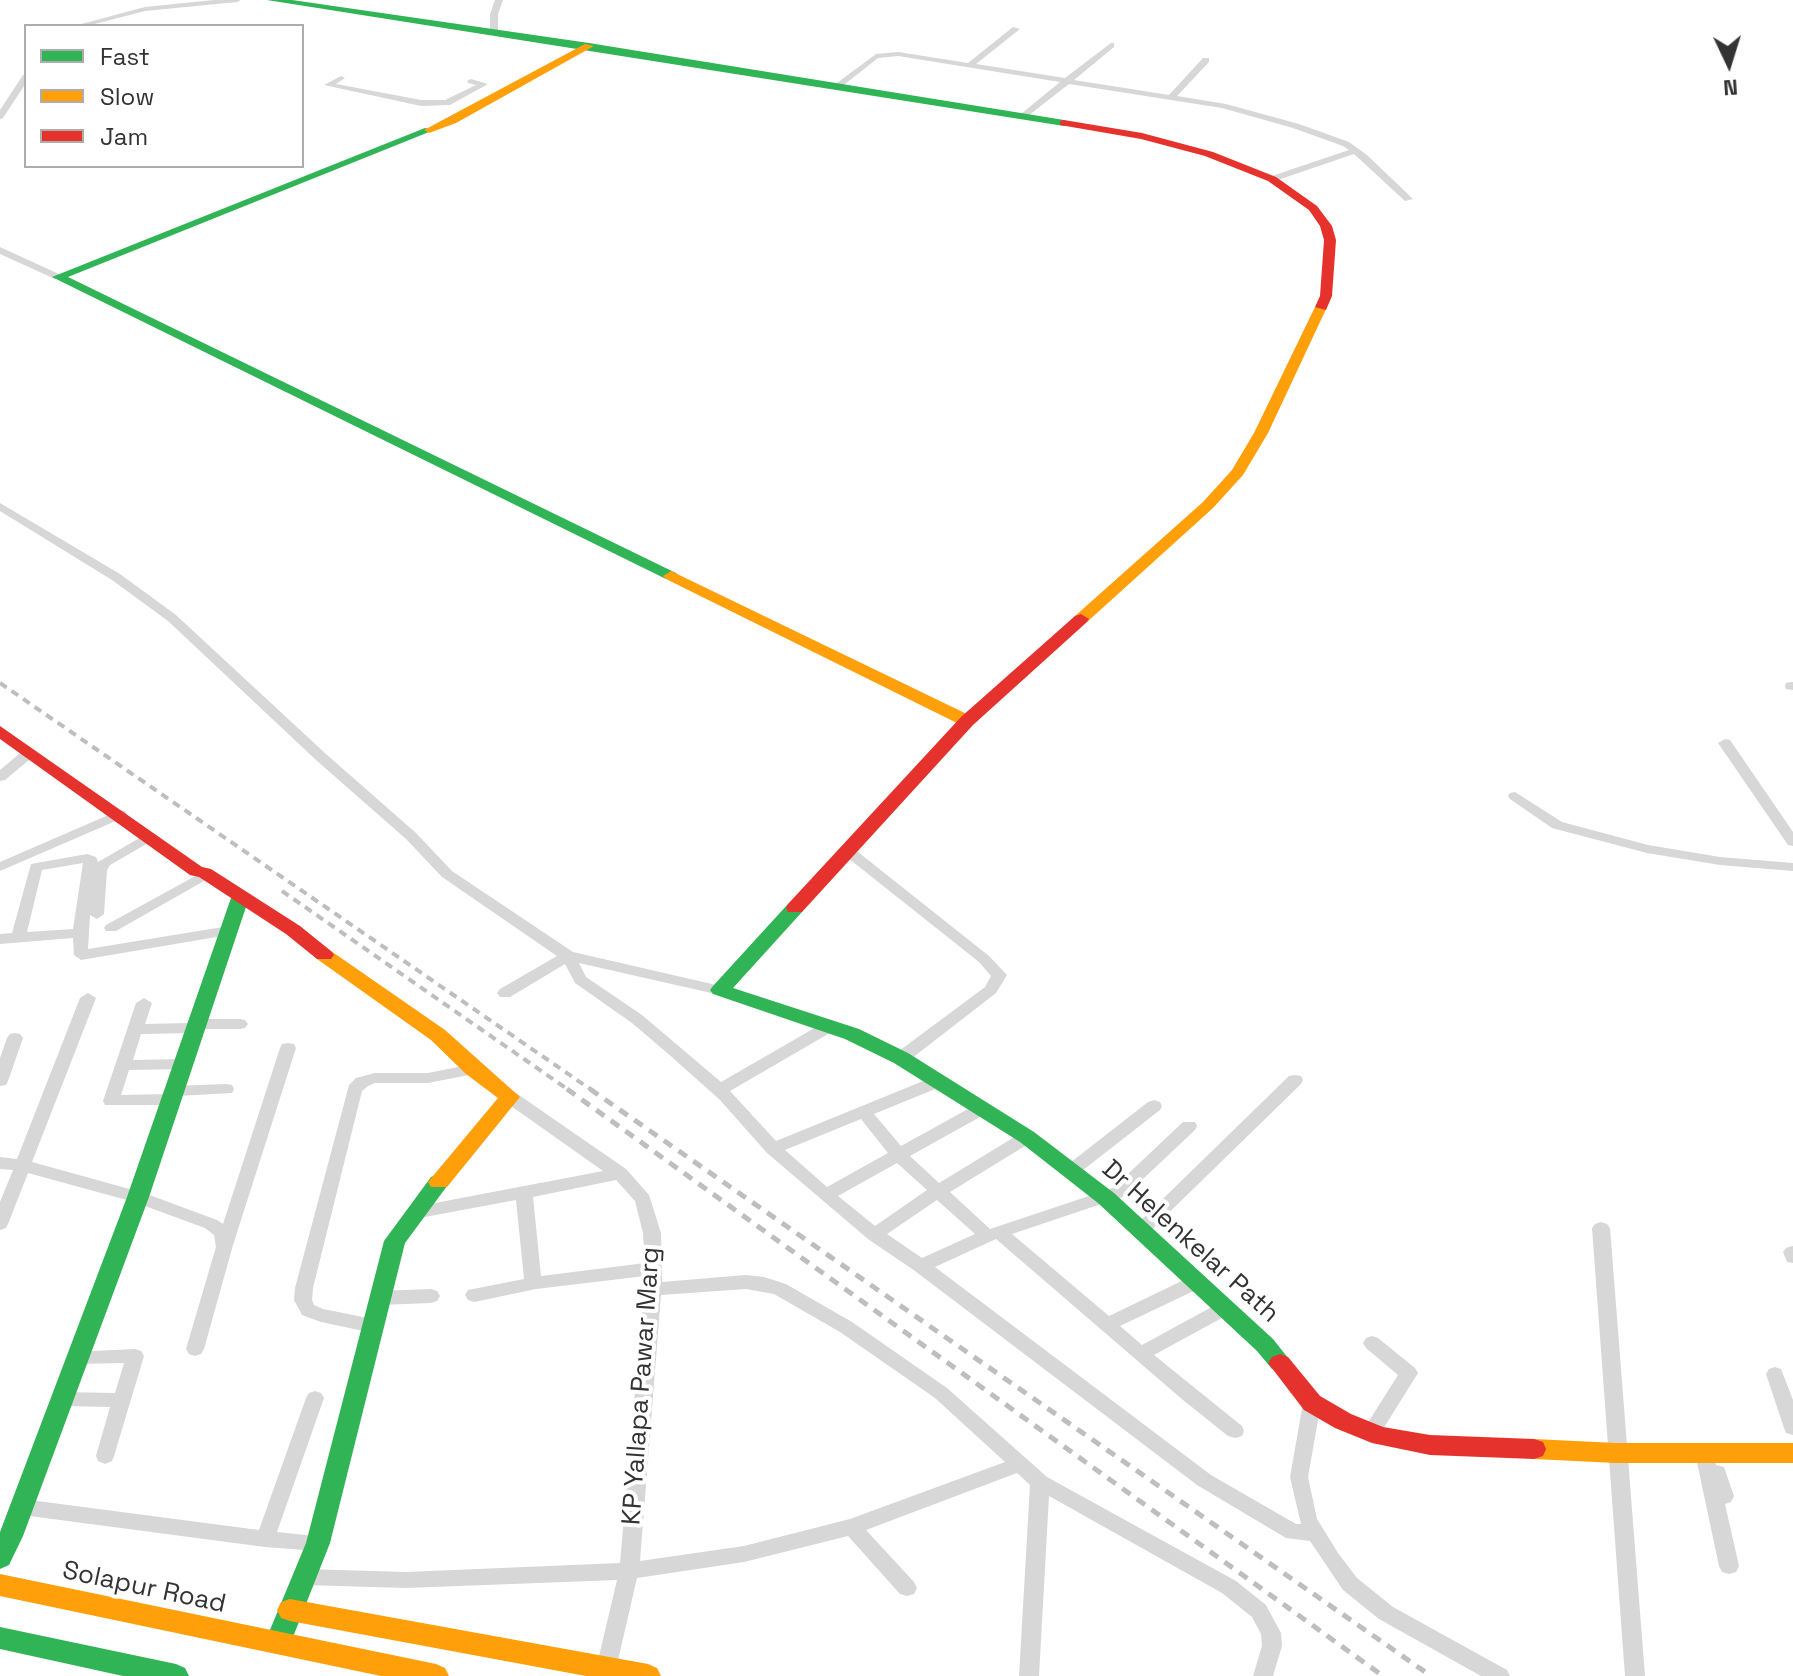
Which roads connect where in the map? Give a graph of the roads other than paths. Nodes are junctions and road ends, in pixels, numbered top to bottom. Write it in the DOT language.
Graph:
graph roads {
  1 [pos="237,0"];
  2 [pos="272,0"];
  3 [pos="499,0"];
  4 [pos="86,24"];
  5 [pos="1016,29"];
  6 [pos="494,32"];
  7 [pos="1111,45"];
  8 [pos="589,46"];
  9 [pos="1206,60"];
  10 [pos="970,65"];
  11 [pos="341,78"];
  12 [pos="24,80"];
  13 [pos="1069,80"];
  14 [pos="471,81"];
  15 [pos="837,86"];
  16 [pos="1172,96"];
  17 [pos="459,98"];
  18 [pos="485,103"];
  19 [pos="0,116"];
  20 [pos="1024,116"];
  21 [pos="1355,151"];
  22 [pos="1272,179"];
  23 [pos="1408,199"];
  24 [pos="0,250"];
  25 [pos="58,277"];
  26 [pos="0,506"];
  27 [pos="967,721"];
  28 [pos="0,731"];
  29 [pos="1725,743"];
  30 [pos="30,752"];
  31 [pos="0,777"];
  32 [pos="1515,796"];
  33 [pos="120,814"];
  34 [pos="150,836"];
  35 [pos="1793,842"];
  36 [pos="848,851"];
  37 [pos="0,867"];
  38 [pos="1793,867"];
  39 [pos="197,874"];
  40 [pos="239,901"];
  41 [pos="97,914"];
  42 [pos="111,928"];
  43 [pos="229,931"];
  44 [pos="80,933"];
  45 [pos="18,937"];
  46 [pos="0,939"];
  47 [pos="568,956"];
  48 [pos="720,990"];
  49 [pos="505,993"];
  50 [pos="88,998"];
  51 [pos="144,1003"];
  52 [pos="240,1024"];
  53 [pos="196,1026"];
  54 [pos="830,1026"];
  55 [pos="135,1029"];
  56 [pos="15,1038"];
  57 [pos="288,1048"];
  58 [pos="901,1058"];
  59 [pos="183,1064"];
  60 [pos="123,1065"];
  61 [pos="473,1069"];
  62 [pos="1295,1080"];
  63 [pos="0,1081"];
  64 [pos="939,1081"];
  65 [pos="226,1089"];
  66 [pos="720,1090"];
  67 [pos="172,1095"];
  68 [pos="510,1097"];
  69 [pos="1154,1106"];
  70 [pos="983,1108"];
  71 [pos="863,1111"];
  72 [pos="1189,1126"];
  73 [pos="1027,1137"];
  74 [pos="773,1149"];
  75 [pos="898,1154"];
  76 [pos="0,1163"];
  77 [pos="24,1166"];
  78 [pos="1072,1170"];
  79 [pos="620,1173"];
  80 [pos="940,1190"];
  81 [pos="524,1193"];
  82 [pos="826,1195"];
  83 [pos="138,1197"];
  84 [pos="1106,1198"];
  85 [pos="412,1213"];
  86 [pos="0,1224"];
  87 [pos="1601,1228"];
  88 [pos="1140,1231"];
  89 [pos="993,1234"];
  90 [pos="874,1235"];
  91 [pos="225,1247"];
  92 [pos="921,1266"];
  93 [pos="654,1268"];
  94 [pos="1196,1282"];
  95 [pos="533,1284"];
  96 [pos="653,1289"];
  97 [pos="474,1295"];
  98 [pos="431,1296"];
  99 [pos="379,1298"];
  100 [pos="1225,1308"];
  101 [pos="1108,1324"];
  102 [pos="373,1326"];
  103 [pos="1372,1343"];
  104 [pos="195,1349"];
  105 [pos="1142,1353"];
  106 [pos="78,1357"];
  107 [pos="1775,1374"];
  108 [pos="315,1398"];
  109 [pos="62,1399"];
  110 [pos="122,1400"];
  111 [pos="1312,1403"];
  112 [pos="1793,1428"];
  113 [pos="1235,1431"];
  114 [pos="1371,1432"];
  115 [pos="1616,1453"];
  116 [pos="1708,1453"];
  117 [pos="1793,1453"];
  118 [pos="105,1456"];
  119 [pos="1019,1464"];
  120 [pos="1040,1482"];
  121 [pos="1724,1496"];
  122 [pos="22,1507"];
  123 [pos="852,1527"];
  124 [pos="1316,1533"];
  125 [pos="265,1539"];
  126 [pos="318,1543"];
  127 [pos="0,1558"];
  128 [pos="1729,1566"];
  129 [pos="629,1571"];
  130 [pos="304,1577"];
  131 [pos="0,1585"];
  132 [pos="907,1588"];
  133 [pos="290,1610"];
  134 [pos="0,1638"];
  135 [pos="287,1644"];
  136 [pos="606,1669"];
  137 [pos="176,1676"];
  138 [pos="436,1676"];
  139 [pos="648,1676"];
  140 [pos="1029,1676"];
  141 [pos="1263,1676"];
  142 [pos="1500,1676"];
  143 [pos="1635,1676"];
  1 -- 4 [label="street"];
  2 -- 6 [label="main road"];
  3 -- 6 [label="street"];
  5 -- 10 [label="street"];
  6 -- 8 [label="main road"];
  7 -- 13 [label="street"];
  8 -- 15 [label="main road"];
  8 -- 18 [label="main road"];
  9 -- 16 [label="street"];
  10 -- 13 [label="street"];
  10 -- 15 [label="street"];
  11 -- 17 [label="street"];
  12 -- 19 [label="street"];
  13 -- 16 [label="street"];
  13 -- 20 [label="street"];
  14 -- 17 [label="street"];
  15 -- 20 [label="main road"];
  16 -- 21 [label="street"];
  17 -- 18 [label="street"];
  18 -- 25 [label="main road"];
  20 -- 22 [label="main road"];
  21 -- 22 [label="street"];
  21 -- 23 [label="street"];
  22 -- 27 [label="main road"];
  24 -- 25 [label="street"];
  25 -- 27 [label="main road"];
  26 -- 47 [label="street"];
  27 -- 36 [label="main road"];
  28 -- 30 [label="main road, KP Yallapa Pawar Marg"];
  29 -- 35 [label="street"];
  30 -- 31 [label="street"];
  30 -- 33 [label="main road, KP Yallapa Pawar Marg"];
  32 -- 38 [label="street"];
  33 -- 34 [label="main road, KP Yallapa Pawar Marg"];
  33 -- 37 [label="street"];
  34 -- 39 [label="main road, KP Yallapa Pawar Marg"];
  34 -- 41 [label="street"];
  36 -- 48 [label="main road"];
  36 -- 58 [label="street"];
  39 -- 40 [label="main road, KP Yallapa Pawar Marg"];
  39 -- 42 [label="street"];
  40 -- 43 [label="main road"];
  40 -- 61 [label="main road, KP Yallapa Pawar Marg"];
  43 -- 44 [label="street"];
  43 -- 53 [label="main road"];
  44 -- 45 [label="street"];
  44 -- 45 [label="street"];
  45 -- 46 [label="street"];
  47 -- 48 [label="street, Dr Helenkelar Path"];
  47 -- 49 [label="street"];
  47 -- 66 [label="street"];
  48 -- 54 [label="main road, Dr Helenkelar Path"];
  50 -- 77 [label="street"];
  51 -- 55 [label="street"];
  52 -- 53 [label="street"];
  53 -- 55 [label="street"];
  53 -- 59 [label="main road"];
  54 -- 58 [label="main road, Dr Helenkelar Path"];
  54 -- 66 [label="street"];
  55 -- 60 [label="street"];
  56 -- 63 [label="street"];
  57 -- 91 [label="street"];
  58 -- 64 [label="main road, Dr Helenkelar Path"];
  59 -- 60 [label="street"];
  59 -- 67 [label="main road"];
  60 -- 67 [label="street"];
  61 -- 68 [label="main road, KP Yallapa Pawar Marg"];
  61 -- 102 [label="street"];
  62 -- 88 [label="street"];
  64 -- 70 [label="main road, Dr Helenkelar Path"];
  64 -- 71 [label="street"];
  65 -- 67 [label="street"];
  66 -- 74 [label="street"];
  67 -- 83 [label="main road"];
  68 -- 79 [label="street, KP Yallapa Pawar Marg"];
  68 -- 85 [label="main road"];
  69 -- 78 [label="street"];
  70 -- 73 [label="main road, Dr Helenkelar Path"];
  70 -- 75 [label="street"];
  71 -- 74 [label="street"];
  71 -- 75 [label="street"];
  72 -- 84 [label="street"];
  73 -- 78 [label="main road, Dr Helenkelar Path"];
  73 -- 80 [label="street"];
  74 -- 82 [label="street"];
  75 -- 80 [label="street"];
  75 -- 82 [label="street"];
  76 -- 77 [label="street"];
  77 -- 83 [label="street"];
  77 -- 86 [label="street"];
  78 -- 84 [label="main road, Dr Helenkelar Path"];
  79 -- 81 [label="street"];
  79 -- 93 [label="street, KP Yallapa Pawar Marg"];
  80 -- 89 [label="street"];
  80 -- 90 [label="street"];
  81 -- 85 [label="street"];
  81 -- 95 [label="street"];
  82 -- 90 [label="street"];
  83 -- 91 [label="street"];
  83 -- 106 [label="main road"];
  84 -- 88 [label="main road, Dr Helenkelar Path"];
  84 -- 89 [label="street"];
  85 -- 99 [label="main road"];
  87 -- 115 [label="street"];
  88 -- 94 [label="main road, Dr Helenkelar Path"];
  89 -- 92 [label="street"];
  89 -- 101 [label="street"];
  90 -- 92 [label="street"];
  91 -- 104 [label="street"];
  92 -- 124 [label="street"];
  93 -- 95 [label="street"];
  93 -- 96 [label="street, KP Yallapa Pawar Marg"];
  94 -- 100 [label="main road, Dr Helenkelar Path"];
  94 -- 101 [label="street"];
  95 -- 97 [label="street"];
  96 -- 119 [label="street"];
  96 -- 129 [label="street, KP Yallapa Pawar Marg"];
  98 -- 99 [label="street"];
  99 -- 102 [label="main road"];
  100 -- 105 [label="street"];
  100 -- 111 [label="main road, Dr Helenkelar Path"];
  101 -- 105 [label="street"];
  102 -- 126 [label="main road"];
  103 -- 114 [label="street"];
  105 -- 113 [label="street"];
  106 -- 109 [label="main road"];
  106 -- 110 [label="street"];
  107 -- 112 [label="street"];
  108 -- 125 [label="street"];
  109 -- 110 [label="street"];
  109 -- 122 [label="main road"];
  110 -- 118 [label="street"];
  111 -- 114 [label="main road, Dr Helenkelar Path"];
  111 -- 124 [label="street"];
  114 -- 115 [label="main road, Dr Helenkelar Path"];
  115 -- 116 [label="main road, Dr Helenkelar Path"];
  115 -- 143 [label="street"];
  116 -- 117 [label="main road, Dr Helenkelar Path"];
  116 -- 121 [label="street"];
  116 -- 128 [label="street"];
  119 -- 120 [label="street"];
  119 -- 123 [label="street"];
  120 -- 140 [label="street"];
  120 -- 141 [label="street"];
  122 -- 125 [label="street"];
  122 -- 127 [label="main road"];
  123 -- 129 [label="street"];
  123 -- 132 [label="street"];
  124 -- 142 [label="street"];
  125 -- 126 [label="street"];
  126 -- 130 [label="main road"];
  129 -- 130 [label="street"];
  129 -- 136 [label="street, KP Yallapa Pawar Marg"];
  130 -- 133 [label="main road"];
  131 -- 135 [label="main road, Solapur Road"];
  133 -- 135 [label="main road"];
  133 -- 136 [label="main road"];
  134 -- 137 [label="main road"];
  135 -- 138 [label="main road, Solapur Road"];
  136 -- 139 [label="main road"];
}
